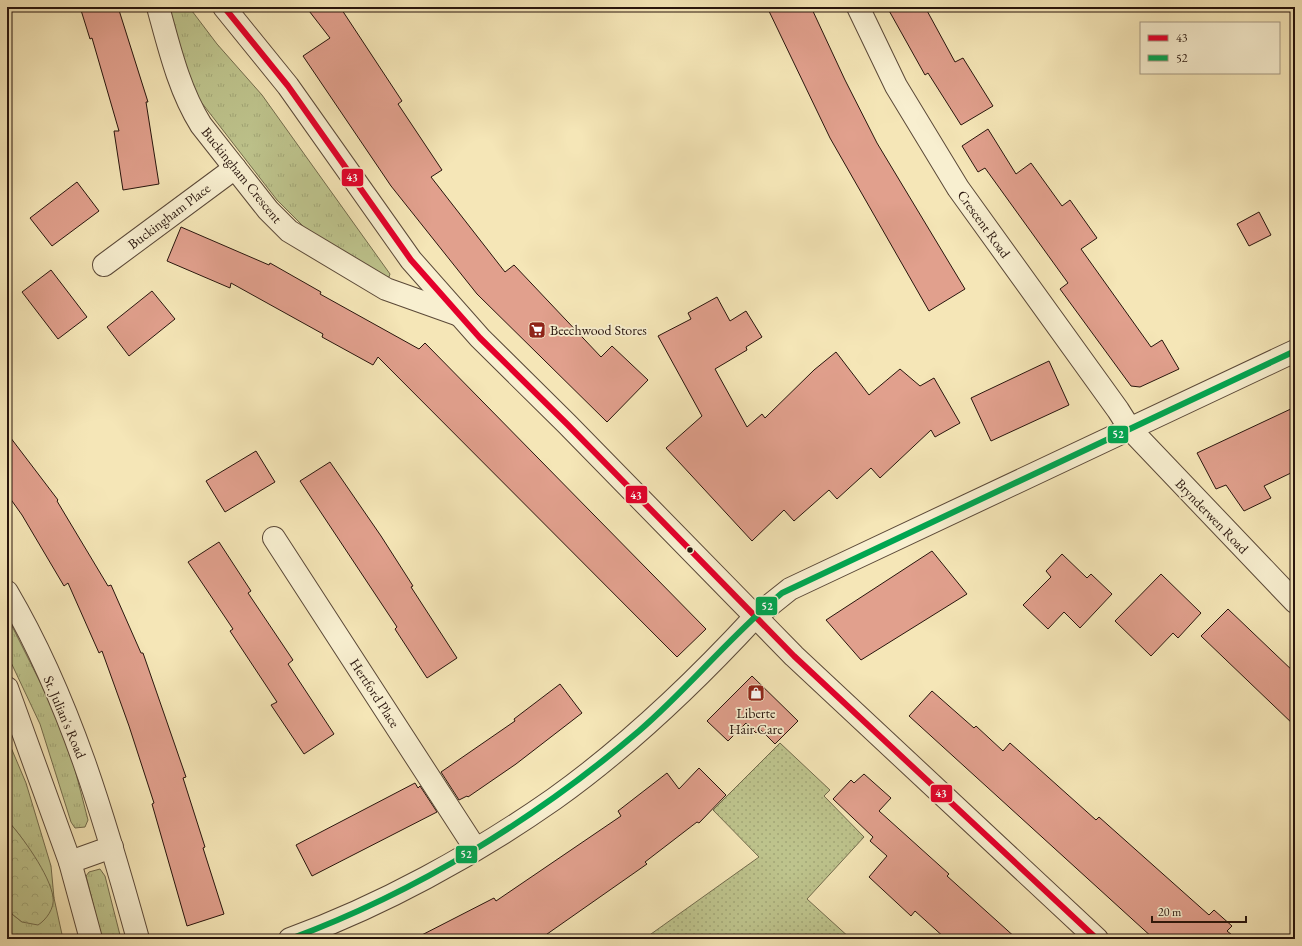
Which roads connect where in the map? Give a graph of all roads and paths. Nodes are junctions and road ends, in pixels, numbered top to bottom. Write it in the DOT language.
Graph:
graph roads {
  1 [pos="158,7"];
  2 [pos="224,7"];
  3 [pos="858,7"];
  4 [pos="235,168"];
  5 [pos="104,265"];
  6 [pos="459,315"];
  7 [pos="1295,351"];
  8 [pos="1130,430"];
  9 [pos="274,538"];
  10 [pos="7,592"];
  11 [pos="1295,602"];
  12 [pos="755,617"];
  13 [pos="7,688"];
  14 [pos="112,847"];
  15 [pos="475,848"];
  16 [pos="70,862"];
  17 [pos="91,939"];
  18 [pos="138,939"];
  19 [pos="290,939"];
  20 [pos="1097,939"];
  1 -- 4 [label="street, Buckingham Crescent"];
  2 -- 6 [label="street"];
  3 -- 8 [label="street, Crescent Road"];
  4 -- 5 [label="street, Buckingham Place"];
  4 -- 6 [label="street, Buckingham Crescent"];
  6 -- 12 [label="street"];
  7 -- 8 [label="street"];
  8 -- 11 [label="street, Brynderwen Road"];
  8 -- 12 [label="street"];
  9 -- 15 [label="street, Hertford Place"];
  10 -- 14 [label="street, St. Julian's Road"];
  12 -- 15 [label="street"];
  12 -- 20 [label="street"];
  13 -- 16 [label="street"];
  14 -- 16 [label="street"];
  14 -- 18 [label="street, St. Julian's Road"];
  15 -- 19 [label="street"];
  16 -- 17 [label="street"];
}
